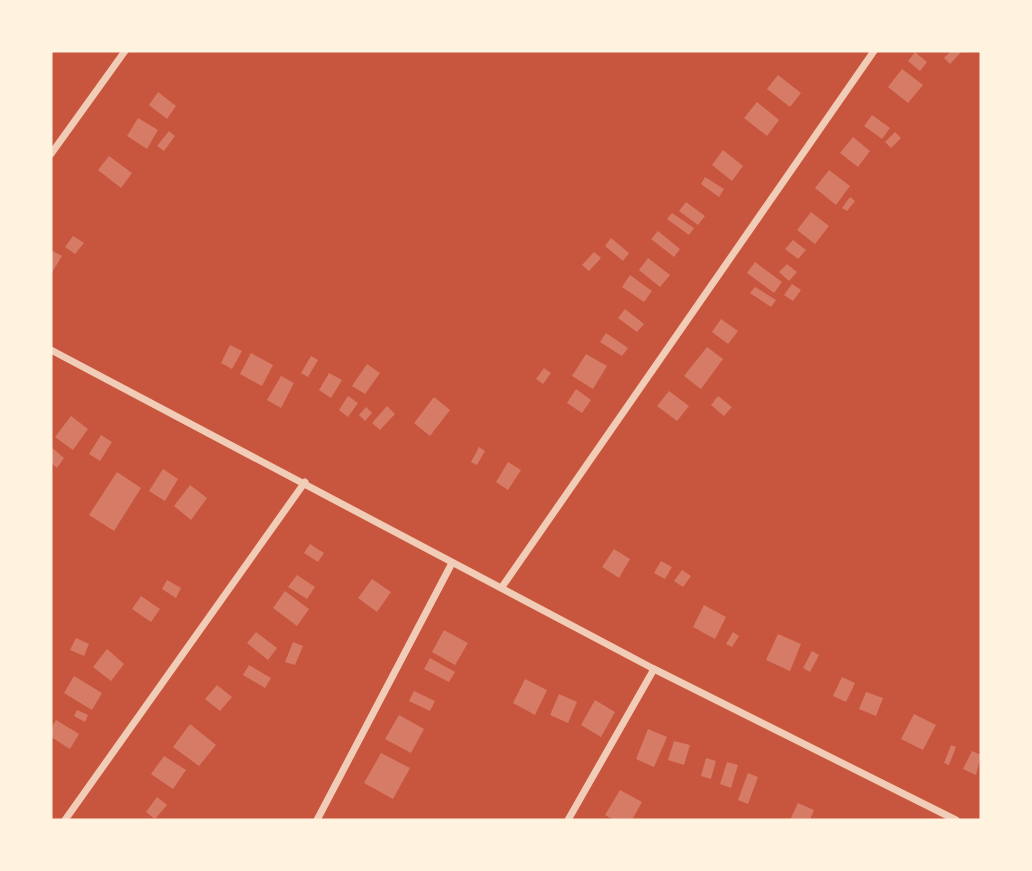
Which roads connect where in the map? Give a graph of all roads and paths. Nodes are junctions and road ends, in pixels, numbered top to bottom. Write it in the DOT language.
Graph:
graph roads {
  1 [pos="125,51"];
  2 [pos="874,51"];
  3 [pos="51,154"];
  4 [pos="51,350"];
  5 [pos="304,482"];
  6 [pos="452,563"];
  7 [pos="502,587"];
  8 [pos="654,669"];
  9 [pos="65,820"];
  10 [pos="317,820"];
  11 [pos="568,820"];
  12 [pos="956,820"];
  1 -- 3 [label="street"];
  2 -- 7 [label="street"];
  4 -- 5 [label="street"];
  5 -- 6 [label="street"];
  5 -- 9 [label="street"];
  6 -- 7 [label="street"];
  6 -- 10 [label="street"];
  7 -- 8 [label="street"];
  8 -- 11 [label="street"];
  8 -- 12 [label="street"];
}
